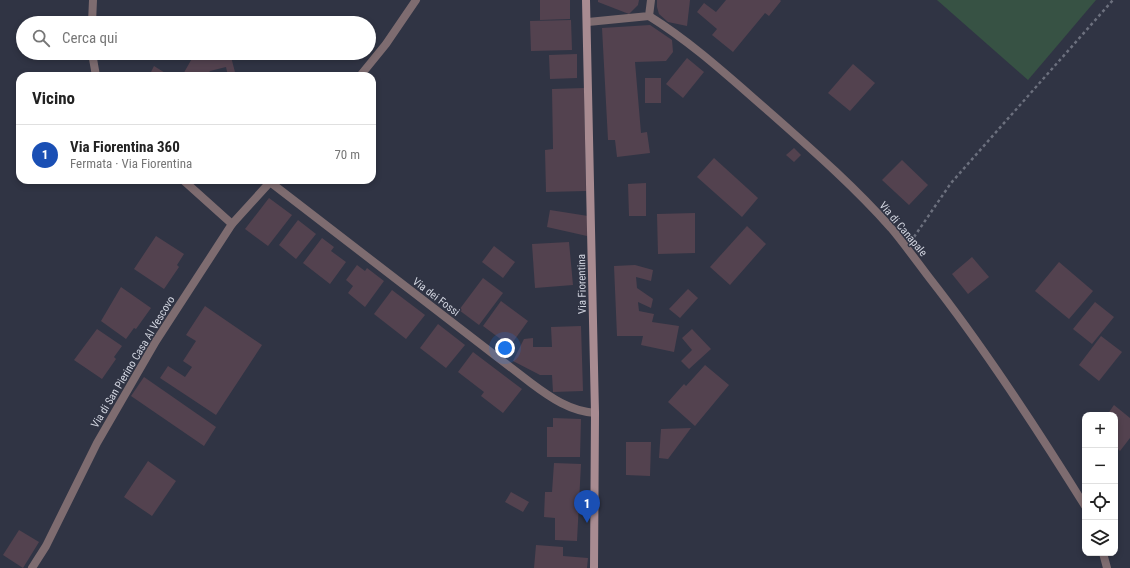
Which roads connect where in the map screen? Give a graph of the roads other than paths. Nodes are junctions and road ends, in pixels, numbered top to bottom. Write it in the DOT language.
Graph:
graph roads {
  1 [pos="93,0"];
  2 [pos="416,0"];
  3 [pos="586,0"];
  4 [pos="651,0"];
  5 [pos="92,16"];
  6 [pos="649,16"];
  7 [pos="588,22"];
  8 [pos="376,56"];
  9 [pos="93,60"];
  10 [pos="373,60"];
  11 [pos="95,72"];
  12 [pos="363,72"];
  13 [pos="187,184"];
  14 [pos="268,184"];
  15 [pos="275,184"];
  16 [pos="232,224"];
  17 [pos="596,413"];
  18 [pos="1082,501"];
  19 [pos="1104,556"];
  20 [pos="32,568"];
  21 [pos="594,568"];
  22 [pos="1107,568"];
  1 -- 5 [label="street"];
  2 -- 8 [label="street"];
  3 -- 7 [label="street, Via Fiorentina"];
  4 -- 6 [label="street"];
  6 -- 7 [label="street"];
  6 -- 18 [label="street, Via di Canapale"];
  7 -- 17 [label="street, Via Fiorentina"];
  9 -- 11 [label="street"];
  10 -- 12 [label="street"];
  13 -- 16 [label="street"];
  14 -- 16 [label="street, Via di San Pierino Casa Al Vescovo"];
  15 -- 17 [label="street, Via dei Fossi"];
  16 -- 20 [label="street, Via di San Pierino Casa Al Vescovo"];
  17 -- 21 [label="street, Via Fiorentina"];
  19 -- 22 [label="street"];
}
